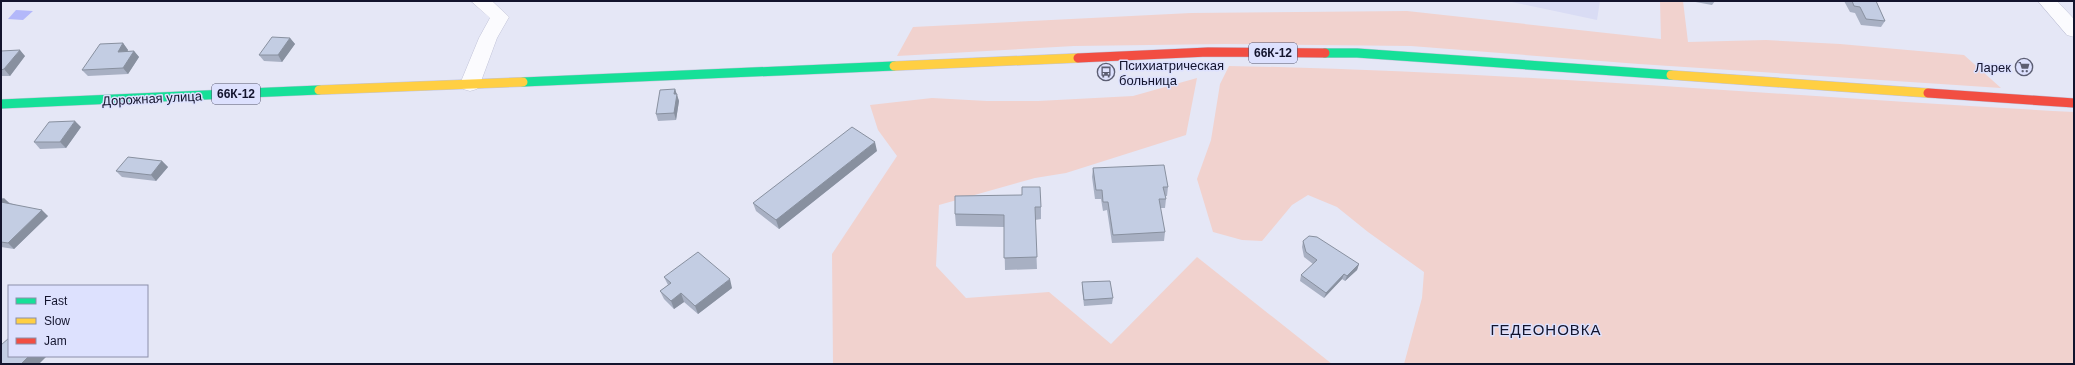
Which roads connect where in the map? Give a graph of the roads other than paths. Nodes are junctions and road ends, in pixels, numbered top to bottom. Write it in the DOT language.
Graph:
graph roads {
  1 [pos="480,1"];
  2 [pos="2047,1"];
  3 [pos="2074,31"];
  4 [pos="470,84"];
  5 [pos="2074,103"];
  6 [pos="1,104"];
  1 -- 4 [label="street"];
  2 -- 3 [label="street"];
  4 -- 5 [label="main road, 66К-12"];
  4 -- 6 [label="main road, Дорожная улица / 66К-12"];
}
